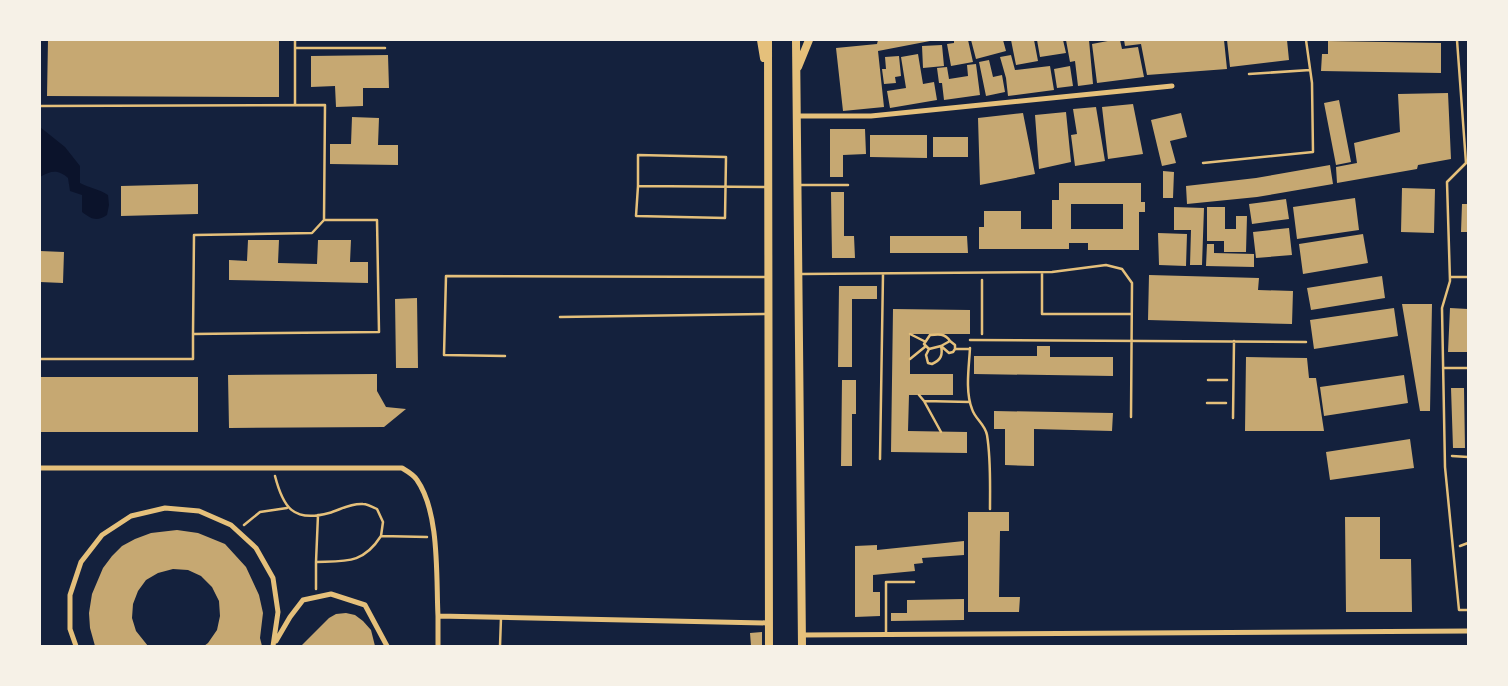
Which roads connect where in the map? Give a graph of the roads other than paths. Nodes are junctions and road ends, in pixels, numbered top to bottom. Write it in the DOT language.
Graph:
graph roads {
  1 [pos="295,40"];
  2 [pos="761,40"];
  3 [pos="768,40"];
  4 [pos="796,40"];
  5 [pos="810,40"];
  6 [pos="1306,40"];
  7 [pos="1457,40"];
  8 [pos="295,48"];
  9 [pos="385,48"];
  10 [pos="1310,70"];
  11 [pos="796,71"];
  12 [pos="768,74"];
  13 [pos="1249,74"];
  14 [pos="1172,86"];
  15 [pos="40,106"];
  16 [pos="295,106"];
  17 [pos="797,116"];
  18 [pos="1203,163"];
  19 [pos="797,185"];
  20 [pos="848,185"];
  21 [pos="638,186"];
  22 [pos="726,187"];
  23 [pos="768,187"];
  24 [pos="324,220"];
  25 [pos="1042,273"];
  26 [pos="798,274"];
  27 [pos="883,274"];
  28 [pos="768,277"];
  29 [pos="1450,277"];
  30 [pos="1468,277"];
  31 [pos="768,314"];
  32 [pos="1131,314"];
  33 [pos="560,317"];
  34 [pos="193,334"];
  35 [pos="970,340"];
  36 [pos="1131,340"];
  37 [pos="1234,341"];
  38 [pos="1306,342"];
  39 [pos="505,356"];
  40 [pos="40,359"];
  41 [pos="1443,368"];
  42 [pos="1468,368"];
  43 [pos="1131,417"];
  44 [pos="1233,418"];
  45 [pos="880,459"];
  46 [pos="40,468"];
  47 [pos="914,582"];
  48 [pos="1468,610"];
  49 [pos="438,616"];
  50 [pos="502,618"];
  51 [pos="769,623"];
  52 [pos="1468,631"];
  53 [pos="802,635"];
  54 [pos="886,635"];
  55 [pos="76,646"];
  56 [pos="273,646"];
  57 [pos="387,646"];
  58 [pos="438,646"];
  59 [pos="500,646"];
  60 [pos="769,646"];
  61 [pos="802,646"];
  1 -- 8 [label="lane"];
  2 -- 12 [label="main road"];
  3 -- 12 [label="main road"];
  4 -- 11 [label="main road"];
  5 -- 11 [label="main road"];
  6 -- 10 [label="lane"];
  7 -- 29 [label="lane"];
  8 -- 9 [label="lane"];
  8 -- 16 [label="lane"];
  10 -- 13 [label="lane"];
  10 -- 18 [label="lane"];
  11 -- 17 [label="main road"];
  12 -- 23 [label="main road"];
  14 -- 17 [label="street"];
  15 -- 16 [label="lane"];
  16 -- 24 [label="lane"];
  17 -- 19 [label="main road"];
  19 -- 20 [label="lane"];
  19 -- 26 [label="main road"];
  21 -- 22 [label="lane"];
  21 -- 22 [label="lane"];
  21 -- 22 [label="lane"];
  22 -- 23 [label="lane"];
  23 -- 28 [label="main road"];
  24 -- 34 [label="lane"];
  24 -- 34 [label="lane"];
  25 -- 27 [label="lane"];
  25 -- 32 [label="lane"];
  25 -- 32 [label="lane"];
  26 -- 27 [label="lane"];
  26 -- 53 [label="main road"];
  27 -- 45 [label="lane"];
  28 -- 31 [label="main road"];
  28 -- 39 [label="lane"];
  29 -- 30 [label="lane"];
  29 -- 41 [label="lane"];
  31 -- 33 [label="lane"];
  31 -- 51 [label="main road"];
  32 -- 36 [label="lane"];
  34 -- 40 [label="lane"];
  35 -- 36 [label="lane"];
  36 -- 37 [label="lane"];
  36 -- 43 [label="lane"];
  37 -- 38 [label="lane"];
  37 -- 44 [label="lane"];
  41 -- 42 [label="lane"];
  41 -- 48 [label="lane"];
  46 -- 49 [label="street"];
  47 -- 54 [label="lane"];
  49 -- 50 [label="street"];
  49 -- 58 [label="street"];
  50 -- 51 [label="street"];
  50 -- 59 [label="lane"];
  51 -- 60 [label="main road"];
  52 -- 54 [label="street"];
  53 -- 54 [label="street"];
  53 -- 61 [label="main road"];
  55 -- 56 [label="street"];
  56 -- 57 [label="street"];
}
